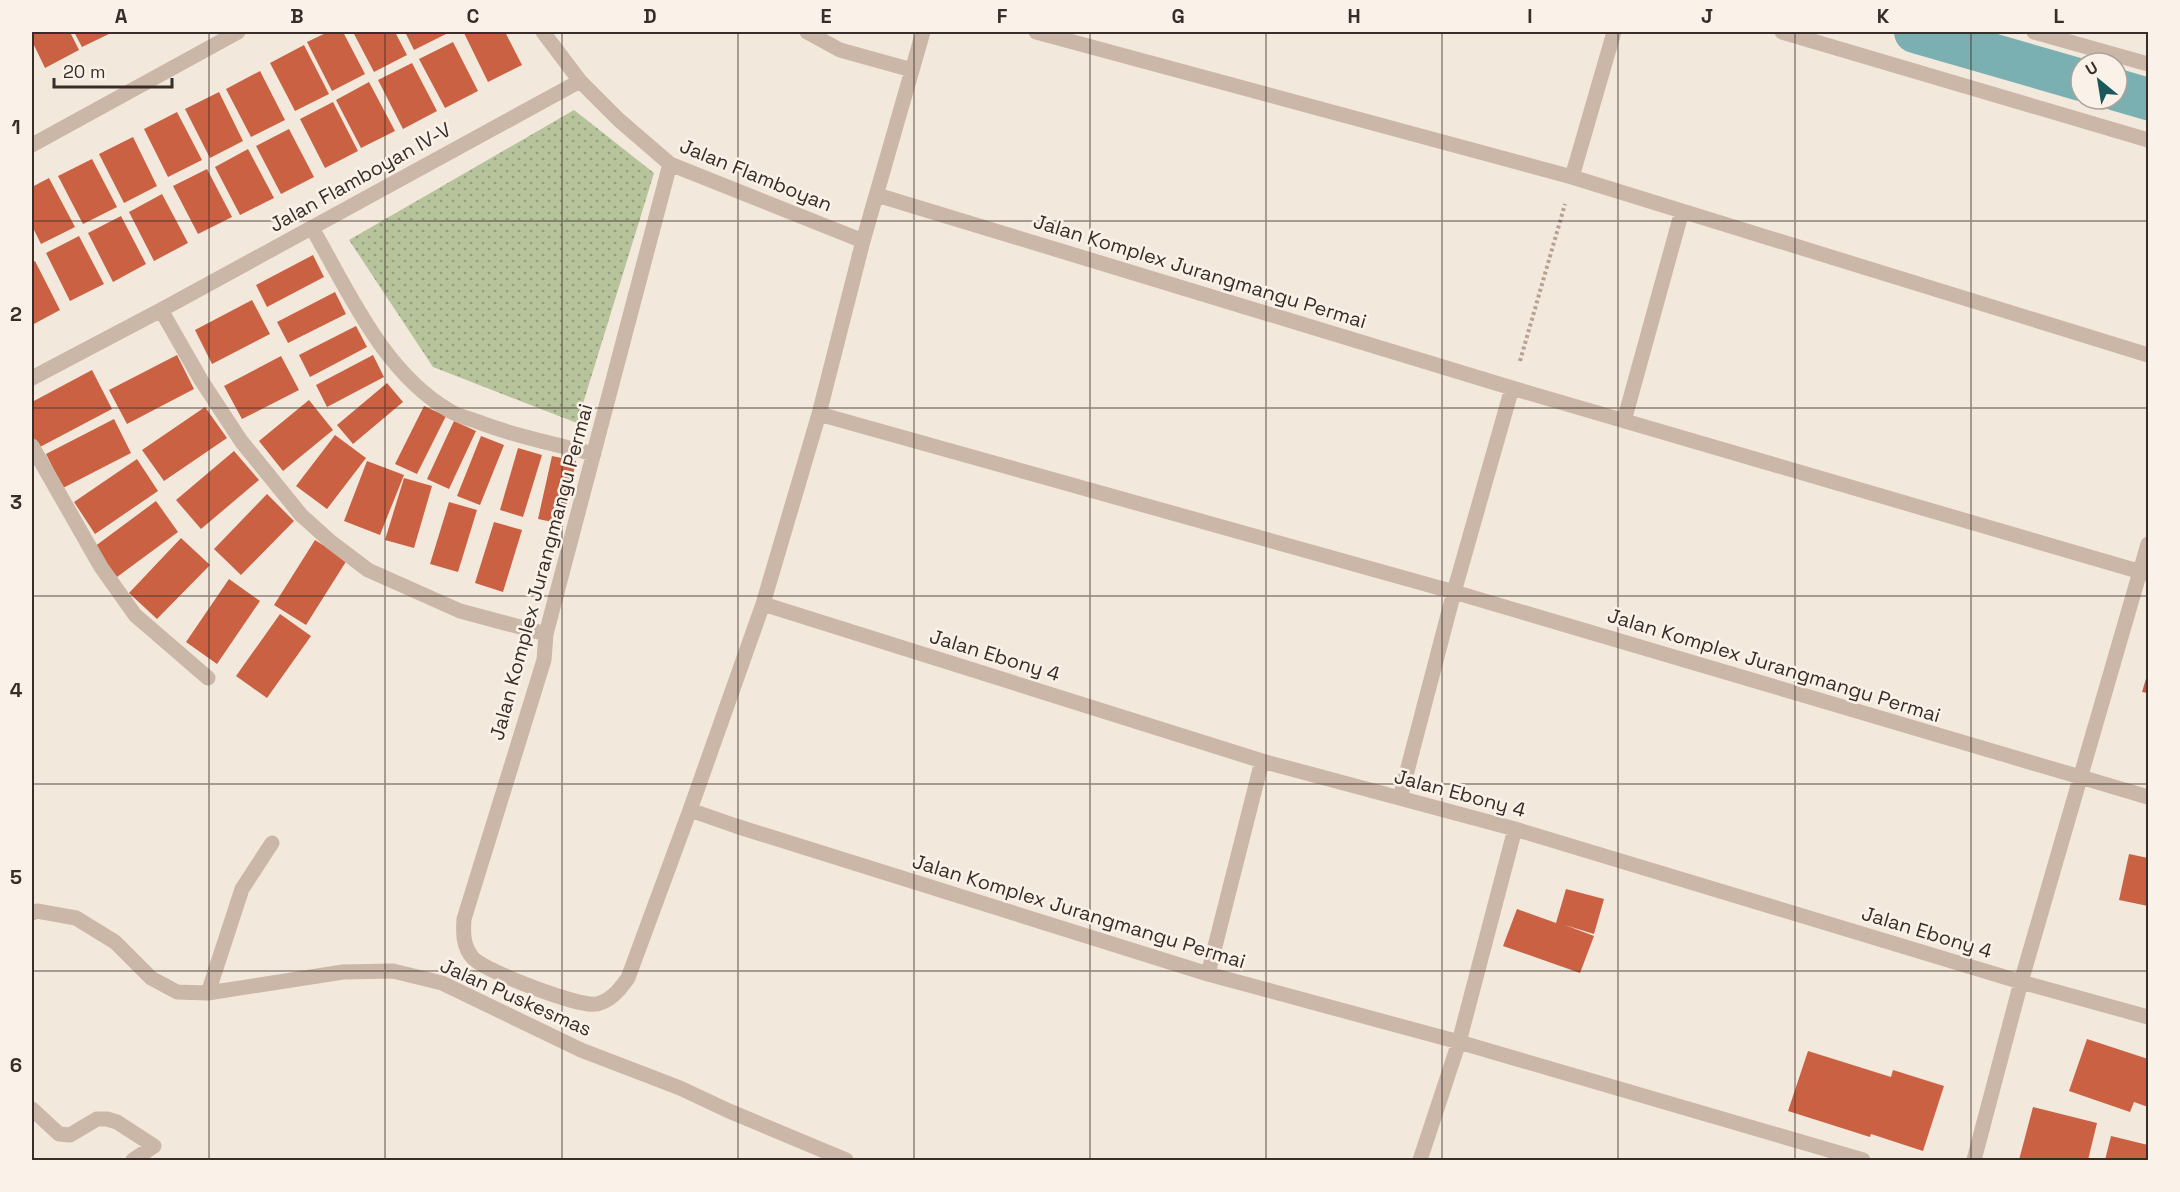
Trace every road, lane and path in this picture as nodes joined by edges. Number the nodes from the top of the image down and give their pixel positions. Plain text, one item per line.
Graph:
1 (238, 32) edge
2 (543, 32) edge
3 (807, 32) edge
4 (924, 32) edge
5 (1036, 32) edge
6 (1614, 32) edge
7 (1782, 32) edge
8 (2034, 32) edge
9 (2148, 63) edge
10 (912, 70) junction
11 (580, 81) junction
12 (2148, 140) edge
13 (32, 145) edge
14 (670, 164) junction
15 (1572, 177) junction
16 (877, 195) junction
17 (1682, 211) junction
18 (312, 228) junction
19 (863, 241) junction
20 (161, 310) junction
21 (2148, 355) edge
22 (32, 378) edge
23 (1512, 388) junction
24 (819, 414) junction
25 (1624, 421) junction
26 (32, 446) edge
27 (594, 454) junction
28 (2148, 544) edge
29 (2144, 573) edge
30 (1454, 592) junction
31 (763, 604) junction
32 (546, 633) junction
33 (208, 678) dead end
34 (1262, 761) junction
35 (2081, 778) junction
36 (2148, 797) edge
37 (1400, 798) junction
38 (690, 810) junction
39 (1515, 829) junction
40 (272, 843) dead end
41 (32, 914) edge
42 (1208, 974) junction
43 (2021, 982) junction
44 (208, 993) junction
45 (2148, 1017) edge
46 (1459, 1042) junction
47 (32, 1109) edge
48 (133, 1161) edge
49 (846, 1161) edge
50 (1420, 1161) edge
51 (1863, 1161) edge
52 (1974, 1161) edge

1 - 13 street
2 - 11 street, Jalan Flamboyan
3 - 10 street
4 - 10 street, Jalan Komplex Jurangmangu Permai
5 - 15 street
6 - 15 street
7 - 12 street
8 - 9 street
10 - 16 street, Jalan Komplex Jurangmangu Permai
11 - 14 street, Jalan Flamboyan
11 - 18 street, Jalan Flamboyan IV-V
14 - 19 street, Jalan Flamboyan
14 - 27 street, Jalan Komplex Jurangmangu Permai
15 - 17 street
15 - 23 path
16 - 19 street, Jalan Komplex Jurangmangu Permai
16 - 23 street, Jalan Komplex Jurangmangu Permai
17 - 21 street
17 - 25 street
18 - 20 street, Jalan Flamboyan IV-V
18 - 27 street
19 - 24 street, Jalan Komplex Jurangmangu Permai
20 - 22 street, Jalan Flamboyan IV-V
20 - 32 street
23 - 25 street, Jalan Komplex Jurangmangu Permai
23 - 30 street
24 - 30 street, Jalan Komplex Jurangmangu Permai
24 - 31 street, Jalan Komplex Jurangmangu Permai
25 - 29 street, Jalan Komplex Jurangmangu Permai
26 - 33 street
27 - 32 street, Jalan Komplex Jurangmangu Permai
28 - 29 street
29 - 35 street
30 - 35 street, Jalan Komplex Jurangmangu Permai
30 - 37 street
31 - 34 street, Jalan Ebony 4
31 - 38 street, Jalan Komplex Jurangmangu Permai
32 - 38 street, Jalan Komplex Jurangmangu Permai
34 - 37 street, Jalan Ebony 4
34 - 42 street
35 - 36 street, Jalan Komplex Jurangmangu Permai
35 - 43 street
37 - 39 street, Jalan Ebony 4
38 - 42 street, Jalan Komplex Jurangmangu Permai
39 - 43 street, Jalan Ebony 4
39 - 46 street
40 - 44 street
41 - 44 street, Jalan Puskesmas
42 - 46 street, Jalan Komplex Jurangmangu Permai
43 - 45 street, Jalan Ebony 4
43 - 52 street
44 - 49 street, Jalan Puskesmas
46 - 50 street
46 - 51 street, Jalan Komplex Jurangmangu Permai
47 - 48 street

